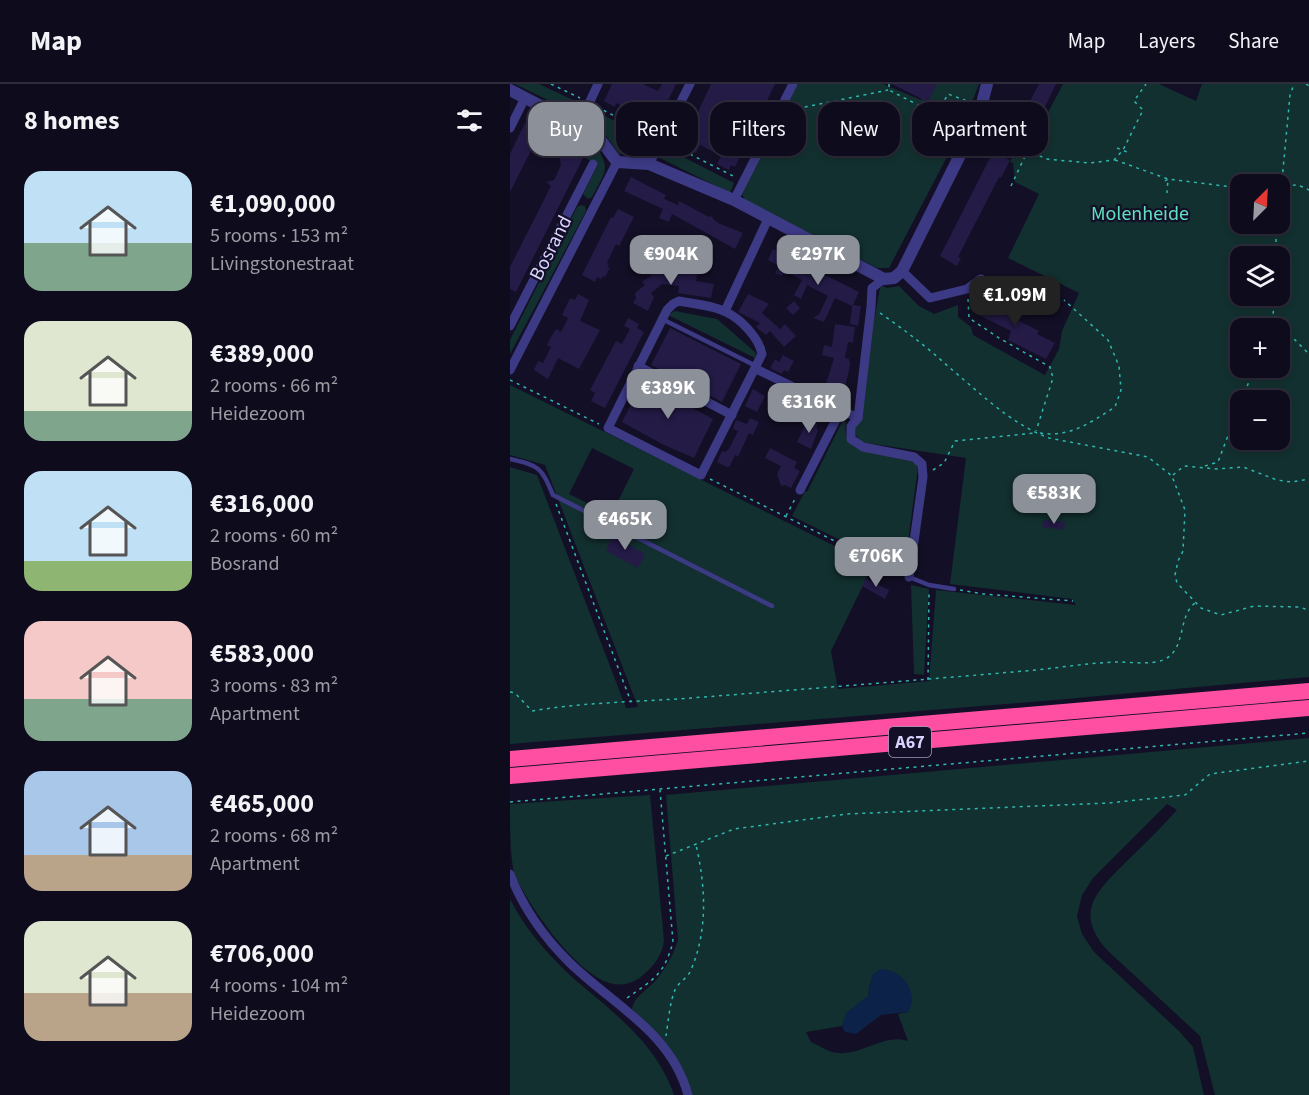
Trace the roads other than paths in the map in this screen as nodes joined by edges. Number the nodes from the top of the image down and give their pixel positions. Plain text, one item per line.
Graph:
1 (598, 84) edge
2 (690, 84) edge
3 (793, 84) edge
4 (987, 84) edge
5 (510, 90) edge
6 (525, 98) junction
7 (533, 102) edge
8 (589, 102) edge
9 (510, 128) edge
10 (604, 144) edge
11 (617, 162) junction
12 (593, 164) road end
13 (649, 164) junction
14 (575, 199) junction
15 (734, 200) junction
16 (593, 208) junction
17 (768, 219) junction
18 (902, 271) junction
19 (884, 279) junction
20 (981, 279) dead end
21 (725, 311) junction
22 (662, 319) junction
23 (510, 326) edge
24 (638, 366) junction
25 (756, 367) junction
26 (510, 370) edge
27 (841, 410) junction
28 (732, 415) junction
29 (858, 418) junction
30 (510, 459) edge
31 (800, 490) road end
32 (909, 577) joint
33 (954, 589) road end
34 (772, 606) dead end
35 (1309, 691) edge
36 (1309, 708) edge
37 (510, 759) edge
38 (510, 776) edge
39 (510, 874) edge
40 (688, 1095) edge

1 - 8 street
2 - 13 street
3 - 15 street
4 - 18 street
5 - 6 street
6 - 7 street
6 - 9 street
10 - 11 street
11 - 13 street
11 - 16 street, Bosrand
12 - 14 street, Bosrand
13 - 15 street
14 - 16 street, Bosrand
14 - 23 street, Bosrand
15 - 17 street
16 - 26 street, Bosrand
17 - 19 street
17 - 21 street
18 - 19 street
18 - 20 street
19 - 29 street
21 - 22 street
21 - 25 street
22 - 24 street
22 - 25 lane
24 - 28 street
24 - 28 street
25 - 27 street
25 - 28 street
27 - 29 street
27 - 31 street
29 - 32 street
30 - 34 lane
32 - 33 lane
35 - 37 highway, A67
36 - 38 highway, A67
39 - 40 street

